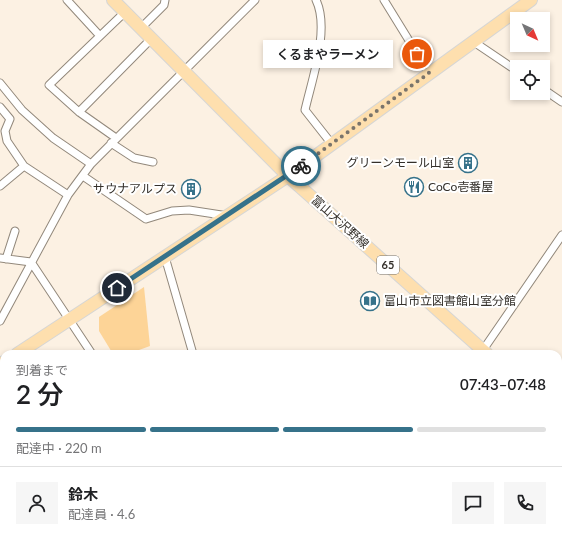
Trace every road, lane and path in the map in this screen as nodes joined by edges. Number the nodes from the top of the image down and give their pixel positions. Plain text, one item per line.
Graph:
1 (67, 0) edge
2 (113, 0) edge
3 (165, 0) edge
4 (255, 0) edge
5 (316, 0) edge
6 (384, 0) edge
7 (531, 0) edge
8 (125, 12) junction
9 (141, 28) junction
10 (100, 36) junction
11 (152, 39) junction
12 (474, 42) junction
13 (510, 66) edge
14 (183, 71) junction
15 (429, 73) junction
16 (0, 83) edge
17 (550, 94) edge
18 (562, 102) edge
19 (0, 107) edge
20 (79, 112) junction
21 (113, 141) junction
22 (332, 143) junction
23 (153, 162) dead end
24 (91, 164) junction
25 (24, 166) junction
26 (83, 176) junction
27 (288, 176) junction
28 (0, 186) edge
29 (68, 195) junction
30 (228, 216) junction
31 (15, 231) dead end
32 (562, 235) edge
33 (165, 256) junction
34 (3, 258) edge
35 (31, 262) junction
36 (3, 310) edge
37 (69, 320) junction
38 (0, 321) edge
39 (23, 350) edge
40 (89, 350) edge
41 (192, 350) edge
42 (482, 350) edge
43 (487, 350) edge

1 - 10 street
2 - 8 main road, 富山大沢野線 / 65
3 - 9 street
4 - 14 street
5 - 22 street
6 - 15 street
7 - 12 main road
8 - 9 main road, 富山大沢野線 / 65
8 - 10 street
9 - 11 main road, 富山大沢野線 / 65
10 - 20 street
11 - 14 main road, 富山大沢野線 / 65
11 - 20 street
12 - 13 street
12 - 15 main road
14 - 21 street
14 - 27 main road, 富山大沢野線 / 65
15 - 22 main road
16 - 24 street
17 - 18 street
19 - 25 street
20 - 21 street
21 - 23 street
21 - 24 street
22 - 27 main road
24 - 26 street
25 - 28 street
25 - 29 street
26 - 29 street
26 - 30 street
27 - 30 main road
27 - 42 main road, 富山大沢野線 / 65
29 - 35 street
30 - 33 main road
31 - 34 street
32 - 43 street
33 - 37 main road
33 - 41 street
34 - 35 street
35 - 36 street
35 - 37 street
36 - 38 street
37 - 39 main road
37 - 40 street

